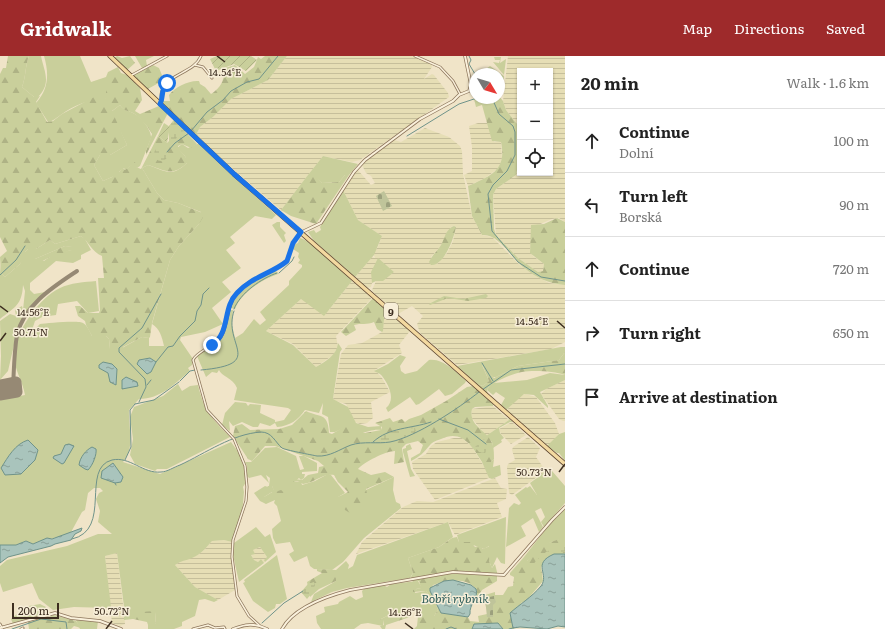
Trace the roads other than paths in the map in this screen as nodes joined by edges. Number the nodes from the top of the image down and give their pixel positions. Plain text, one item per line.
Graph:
1 (110, 56) edge
2 (167, 56) edge
3 (201, 56) edge
4 (415, 56) edge
5 (465, 56) edge
6 (194, 65) junction
7 (130, 76) junction
8 (212, 78) dead end
9 (460, 95) junction
10 (160, 104) junction
11 (301, 232) junction
12 (565, 464) edge
13 (565, 507) edge
14 (0, 624) edge
15 (259, 625) junction
16 (2, 628) edge
17 (121, 629) edge
18 (193, 629) edge
19 (225, 629) edge
20 (233, 629) edge
21 (267, 629) edge
22 (282, 629) edge

1 - 7 main road, 9
2 - 7 street
3 - 6 street
4 - 9 street
5 - 9 street
6 - 8 street
6 - 10 street
7 - 10 main road, 9
9 - 11 street
10 - 11 main road, 9
11 - 12 main road, 9
11 - 15 street
13 - 22 street
14 - 16 street
15 - 20 street
15 - 21 street
16 - 17 street
18 - 19 street

